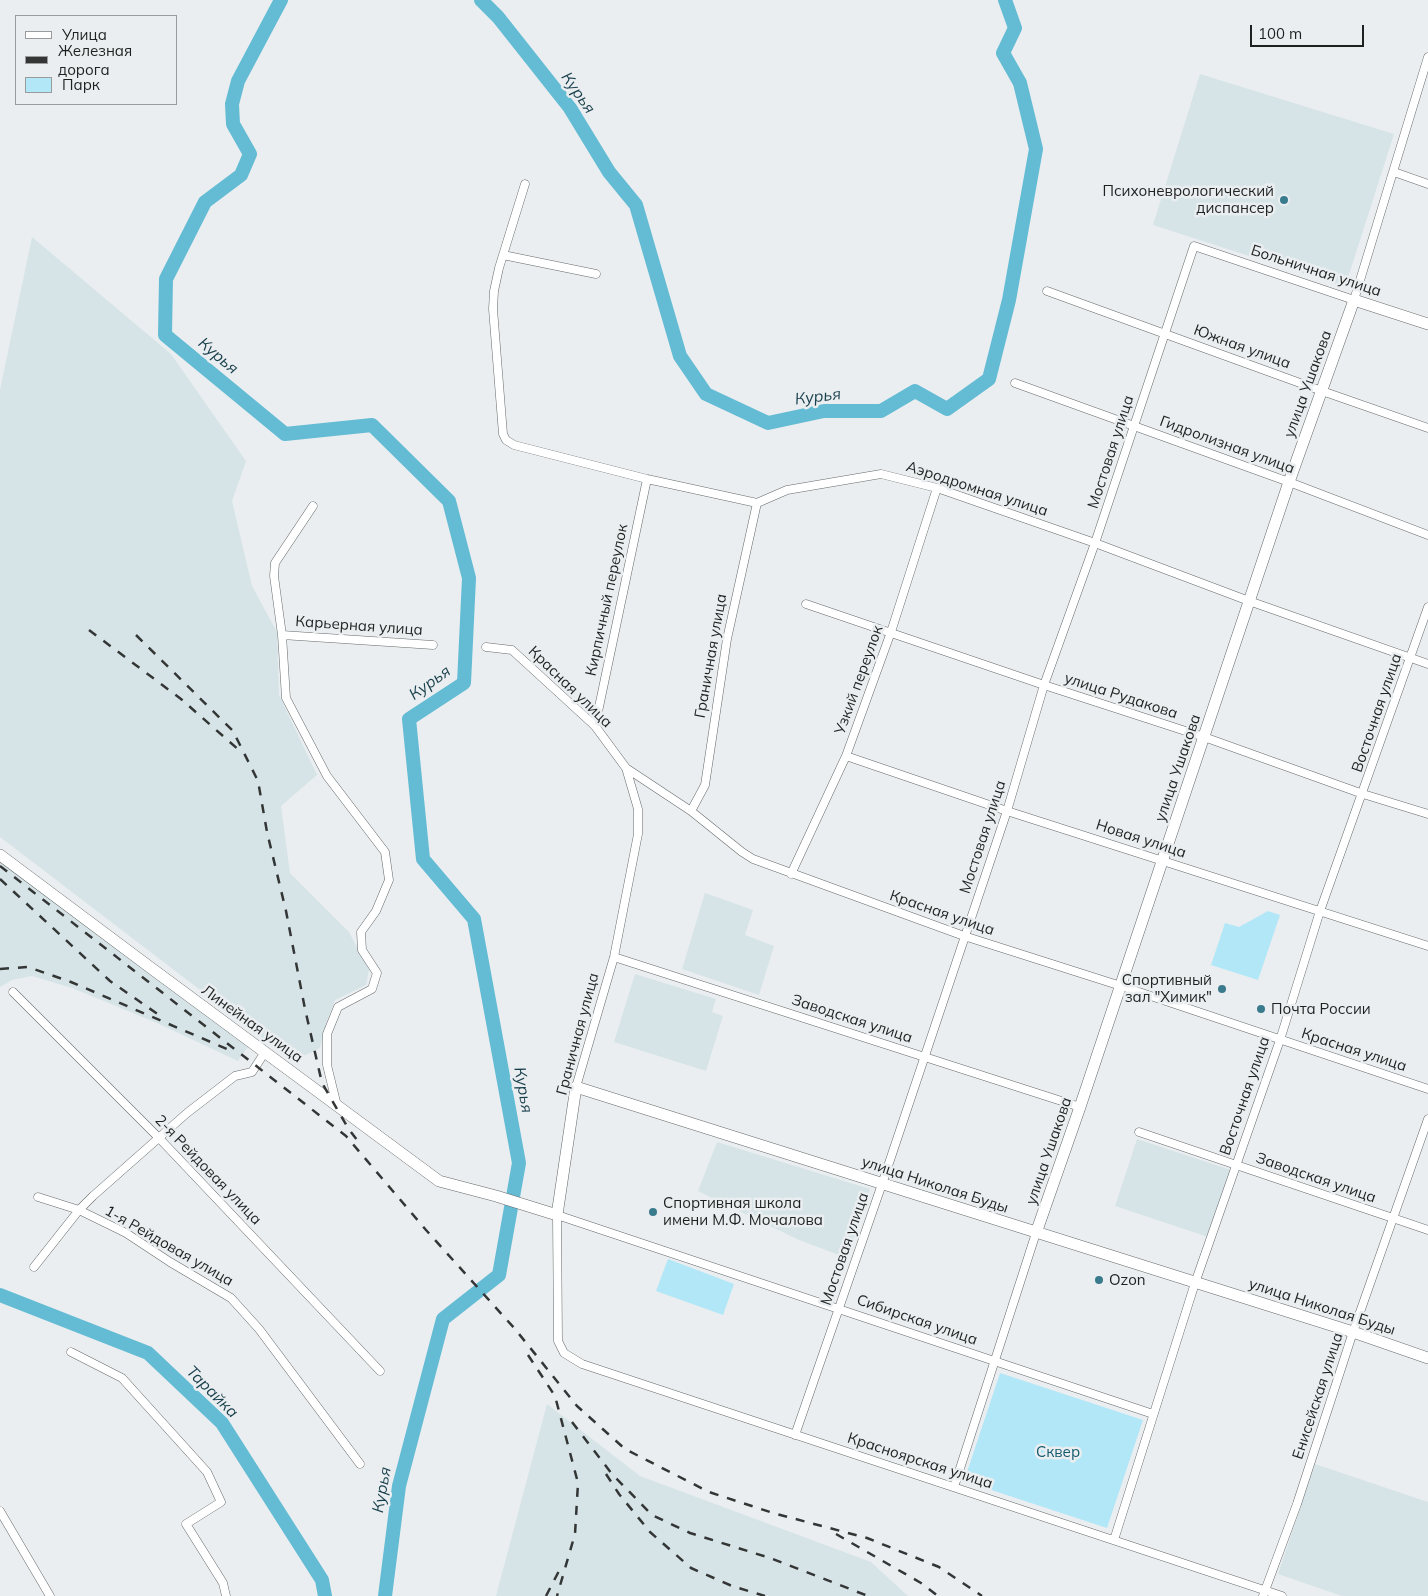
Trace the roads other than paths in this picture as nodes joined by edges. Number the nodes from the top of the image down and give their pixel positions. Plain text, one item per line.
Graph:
1 (1428, 57) edge
2 (1394, 172) junction
3 (525, 184) dead end
4 (1428, 184) edge
5 (1194, 246) joint
6 (503, 255) junction
7 (596, 274) dead end
8 (1047, 291) dead end
9 (1354, 300) junction
10 (1428, 324) edge
11 (1165, 333) junction
12 (1015, 383) dead end
13 (1322, 391) junction
14 (1134, 426) junction
15 (1428, 428) edge
16 (647, 479) junction
17 (1289, 482) junction
18 (937, 488) junction
19 (757, 503) junction
20 (313, 506) dead end
21 (1428, 535) edge
22 (1095, 543) junction
23 (1249, 601) junction
24 (806, 604) dead end
25 (1428, 607) edge
26 (892, 632) junction
27 (282, 635) junction
28 (433, 645) dead end
29 (486, 647) dead end
30 (1410, 659) junction
31 (1428, 664) edge
32 (1044, 685) junction
33 (595, 726) junction
34 (1204, 737) junction
35 (846, 756) junction
36 (626, 768) junction
37 (1363, 794) junction
38 (690, 811) junction
39 (1007, 811) junction
40 (1428, 814) edge
41 (0, 855) edge
42 (1162, 861) junction
43 (791, 874) junction
44 (1320, 911) junction
45 (964, 936) junction
46 (1428, 946) edge
47 (614, 957) junction
48 (1121, 986) junction
49 (13, 992) dead end
50 (1280, 1040) junction
51 (265, 1052) junction
52 (924, 1056) junction
53 (576, 1087) junction
54 (1428, 1089) edge
55 (337, 1106) junction
56 (1080, 1106) junction
57 (1428, 1119) edge
58 (1139, 1132) dead end
59 (159, 1138) junction
60 (1236, 1165) junction
61 (882, 1184) junction
62 (38, 1197) dead end
63 (79, 1210) junction
64 (557, 1215) junction
65 (1393, 1218) junction
66 (1428, 1230) edge
67 (1036, 1233) junction
68 (34, 1267) dead end
69 (1195, 1282) junction
70 (839, 1308) junction
71 (1353, 1332) junction
72 (558, 1341) joint
73 (70, 1352) dead end
74 (1428, 1358) edge
75 (994, 1361) junction
76 (380, 1371) dead end
77 (1153, 1414) junction
78 (795, 1435) junction
79 (360, 1464) dead end
80 (954, 1487) junction
81 (0, 1510) edge
82 (1114, 1540) junction
83 (1264, 1594) edge
84 (50, 1596) edge
85 (226, 1596) edge
86 (1282, 1596) edge

1 - 2 street, улица Ушакова
2 - 4 street
2 - 9 street, улица Ушакова
3 - 6 street
5 - 9 street, Больничная улица
5 - 11 street, Мостовая улица
6 - 7 street
6 - 16 street
8 - 11 street, Южная улица
9 - 10 street, Больничная улица
9 - 13 street, улица Ушакова
11 - 13 street, Южная улица
11 - 14 street, Мостовая улица
12 - 14 street, Гидролизная улица
13 - 15 street, Южная улица
13 - 17 street, улица Ушакова
14 - 17 street, Гидролизная улица
14 - 22 street, Мостовая улица
16 - 19 street
16 - 33 street, Кирпичный переулок
17 - 21 street, Гидролизная улица
17 - 23 street, улица Ушакова
18 - 19 street, Аэродромная улица
18 - 22 street, Аэродромная улица
18 - 26 street, Узкий переулок
19 - 38 street, Граничная улица
20 - 27 street
22 - 23 street, Аэродромная улица
22 - 32 street, Мостовая улица
23 - 30 street, Аэродромная улица
23 - 34 street, улица Ушакова
24 - 26 street, улица Рудакова
25 - 30 street, Восточная улица
26 - 32 street, улица Рудакова
26 - 35 street, Узкий переулок
27 - 28 street, Карьерная улица
27 - 55 street
29 - 33 street, Красная улица
30 - 31 street, Аэродромная улица
30 - 37 street, Восточная улица
32 - 34 street, улица Рудакова
32 - 39 street, Мостовая улица
33 - 36 street, Красная улица
34 - 37 street, улица Рудакова
34 - 42 street, улица Ушакова
35 - 39 street, Новая улица
35 - 43 street, Узкий переулок
36 - 38 street, Красная улица
36 - 47 street, Граничная улица
37 - 40 street, улица Рудакова
37 - 44 street, Восточная улица
38 - 43 street, Красная улица
39 - 42 street, Новая улица
39 - 45 street, Мостовая улица
41 - 51 street, Линейная улица
42 - 44 street, Новая улица
42 - 48 street, улица Ушакова
43 - 45 street, Красная улица
44 - 46 street, Новая улица
44 - 50 street, Восточная улица
45 - 48 street, Красная улица
45 - 52 street, Мостовая улица
47 - 52 street, Заводская улица
47 - 53 street, Граничная улица
48 - 50 street, Красная улица
48 - 56 street, улица Ушакова
49 - 59 street, 2-я Рейдовая улица
50 - 54 street, Красная улица
50 - 60 street, Восточная улица
51 - 55 street, Линейная улица
51 - 59 street
52 - 56 street, Заводская улица
52 - 61 street, Мостовая улица
53 - 61 street, улица Николая Буды
53 - 64 street, Граничная улица
55 - 64 street, Линейная улица
56 - 67 street, улица Ушакова
57 - 65 street, Енисейская улица
58 - 60 street, Заводская улица
59 - 63 street
59 - 76 street, 2-я Рейдовая улица
60 - 65 street, Заводская улица
60 - 69 street, Восточная улица
61 - 67 street, улица Николая Буды
61 - 70 street, Мостовая улица
62 - 63 street, 1-я Рейдовая улица
63 - 68 street
63 - 79 street, 1-я Рейдовая улица
64 - 70 street, Сибирская улица
64 - 72 street, Граничная улица
65 - 66 street, Заводская улица
65 - 71 street, Енисейская улица
67 - 69 street, улица Николая Буды
67 - 75 street, улица Ушакова
69 - 71 street, улица Николая Буды
69 - 77 street, Восточная улица
70 - 75 street, Сибирская улица
70 - 78 street, Мостовая улица
71 - 74 street, улица Николая Буды
71 - 83 street, Енисейская улица
72 - 78 street, Красноярская улица
73 - 85 street
75 - 77 street, Сибирская улица
75 - 80 street, улица Ушакова
77 - 82 street, Восточная улица
78 - 80 street, Красноярская улица
80 - 82 street, Красноярская улица
81 - 84 street
82 - 83 street, Красноярская улица
83 - 86 street, Красноярская улица

